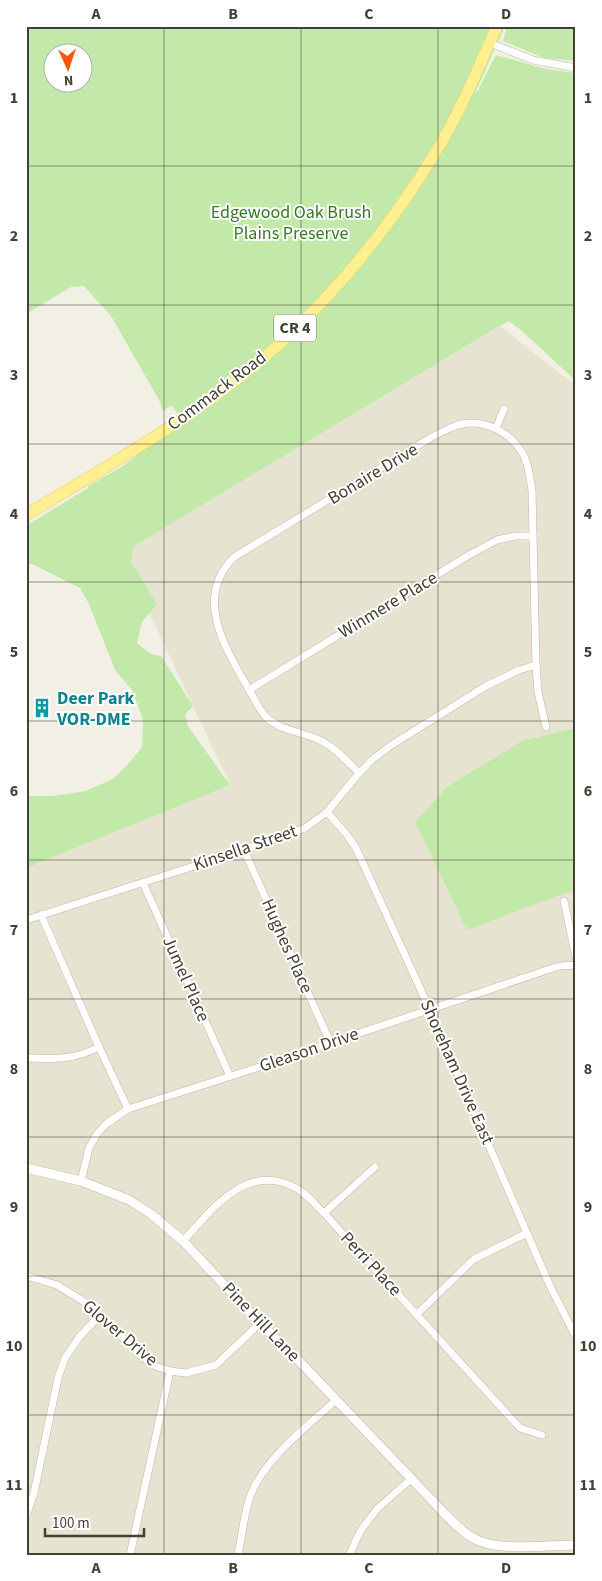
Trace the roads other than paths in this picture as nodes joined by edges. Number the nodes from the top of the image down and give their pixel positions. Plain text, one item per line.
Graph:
1 (497, 26) edge
2 (490, 43) junction
3 (576, 68) edge
4 (504, 409) dead end
5 (496, 428) junction
6 (26, 515) edge
7 (533, 536) junction
8 (536, 665) junction
9 (249, 690) junction
10 (546, 727) dead end
11 (359, 773) junction
12 (327, 812) junction
13 (244, 850) junction
14 (143, 883) junction
15 (564, 901) dead end
16 (41, 915) junction
17 (26, 920) edge
18 (576, 957) edge
19 (576, 965) edge
20 (430, 1010) junction
21 (330, 1042) junction
22 (99, 1046) junction
23 (26, 1058) edge
24 (230, 1076) junction
25 (128, 1109) junction
26 (375, 1167) dead end
27 (26, 1168) edge
28 (82, 1180) junction
29 (324, 1213) junction
30 (527, 1233) junction
31 (183, 1241) junction
32 (26, 1276) edge
33 (417, 1314) junction
34 (100, 1315) junction
35 (260, 1323) junction
36 (576, 1337) edge
37 (170, 1371) junction
38 (336, 1400) junction
39 (542, 1435) dead end
40 (412, 1478) junction
41 (26, 1516) edge
42 (576, 1545) edge
43 (130, 1555) edge
44 (238, 1555) edge
45 (349, 1555) edge

1 - 2 main road, Commack Road / CR 4
2 - 3 street
2 - 6 main road, Commack Road / CR 4
4 - 5 street
5 - 7 street
5 - 9 street, Bonaire Drive
7 - 8 street
7 - 9 street, Winmere Place
8 - 10 street
8 - 11 street, Kinsella Street
9 - 11 street, Bonaire Drive
11 - 12 street, Kinsella Street
12 - 13 street, Kinsella Street
12 - 20 street, Shoreham Drive East
13 - 14 street, Kinsella Street
13 - 21 street, Hughes Place
14 - 16 street, Kinsella Street
14 - 24 street, Jumel Place
15 - 18 street
16 - 17 street, Kinsella Street
16 - 22 street
19 - 20 street, Gleason Drive
20 - 21 street, Gleason Drive
20 - 30 street, Shoreham Drive East
21 - 24 street, Gleason Drive
22 - 23 street
22 - 25 street
24 - 25 street, Gleason Drive
25 - 28 street, Gleason Drive
26 - 29 street
27 - 28 street, Pine Hill Lane
28 - 31 street, Pine Hill Lane
29 - 31 street, Perri Place
29 - 33 street, Perri Place
30 - 33 street
30 - 36 street, Shoreham Drive East
31 - 35 street, Pine Hill Lane
32 - 34 street, Glover Drive
33 - 39 street, Perri Place
34 - 37 street, Glover Drive
34 - 41 street
35 - 37 street, Glover Drive
35 - 38 street, Pine Hill Lane
37 - 43 street
38 - 40 street, Pine Hill Lane
38 - 44 street
40 - 42 street, Pine Hill Lane
40 - 45 street

